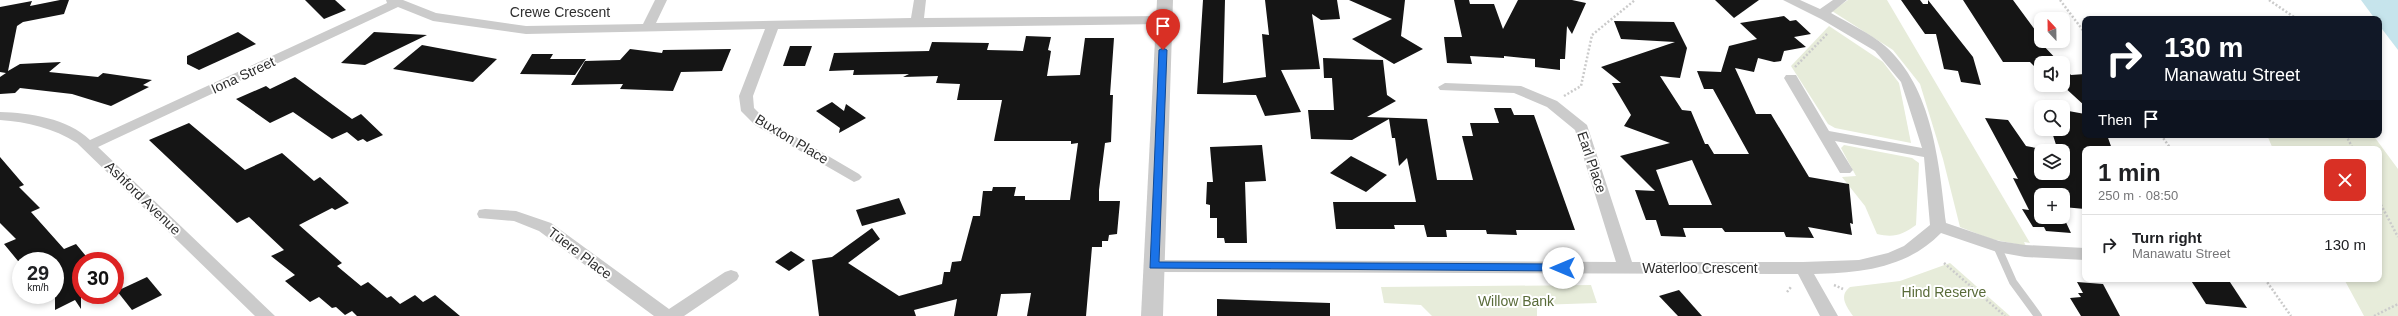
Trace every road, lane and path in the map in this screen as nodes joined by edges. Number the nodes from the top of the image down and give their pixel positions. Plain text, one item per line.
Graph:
1 (661, 0) edge
2 (920, 0) edge
3 (1165, 0) edge
4 (1635, 0) edge
5 (1789, 0) edge
6 (1841, 0) edge
7 (2060, 0) edge
8 (2269, 0) edge
9 (395, 2) edge
10 (1821, 14) junction
11 (2292, 16) edge
12 (1164, 20) junction
13 (917, 22) junction
14 (773, 25) junction
15 (648, 27) junction
16 (2082, 29) edge
17 (1791, 78) dead end
18 (1445, 87) dead end
19 (1552, 104) junction
20 (0, 116) edge
21 (1823, 134) junction
22 (89, 146) junction
23 (1931, 154) junction
24 (1845, 170) dead end
25 (854, 177) dead end
26 (2382, 207) edge
27 (485, 214) dead end
28 (1938, 226) junction
29 (2398, 237) edge
30 (1997, 246) junction
31 (2082, 254) edge
32 (1944, 263) dead end
33 (1154, 266) junction
34 (1626, 268) junction
35 (1803, 268) junction
36 (731, 276) dead end
37 (2267, 282) edge
38 (1834, 285) dead end
39 (1791, 287) dead end
40 (1843, 289) dead end
41 (1786, 292) dead end
42 (2398, 304) edge
43 (266, 316) edge
44 (666, 316) edge
45 (672, 316) edge
46 (1152, 316) edge
47 (1829, 316) edge
48 (2005, 316) edge
49 (2038, 316) edge
50 (2291, 316) edge
51 (2374, 316) edge

1 - 15 street
2 - 13 street
3 - 12 street
4 - 19 path
5 - 10 street
6 - 10 street
7 - 16 path
8 - 11 path
9 - 15 street, Crewe Crescent
9 - 22 street, Iona Street
10 - 23 street
12 - 13 street, Crewe Crescent
12 - 33 street
13 - 14 street, Crewe Crescent
14 - 15 street, Crewe Crescent
14 - 25 street, Buxton Place
17 - 21 street
18 - 19 street, Earl Place
19 - 34 street, Earl Place
20 - 22 street, Ashford Avenue
21 - 23 street
21 - 24 street
22 - 43 street, Ashford Avenue
23 - 28 street
26 - 29 path
27 - 44 street, Tūere Place
28 - 30 street
28 - 35 street, Waterloo Crescent
30 - 31 street
30 - 49 lane
32 - 48 path
33 - 34 street, Waterloo Crescent
33 - 46 street
34 - 35 street, Waterloo Crescent
35 - 47 street
36 - 45 street
37 - 50 path
38 - 40 path
39 - 41 path
42 - 51 path

